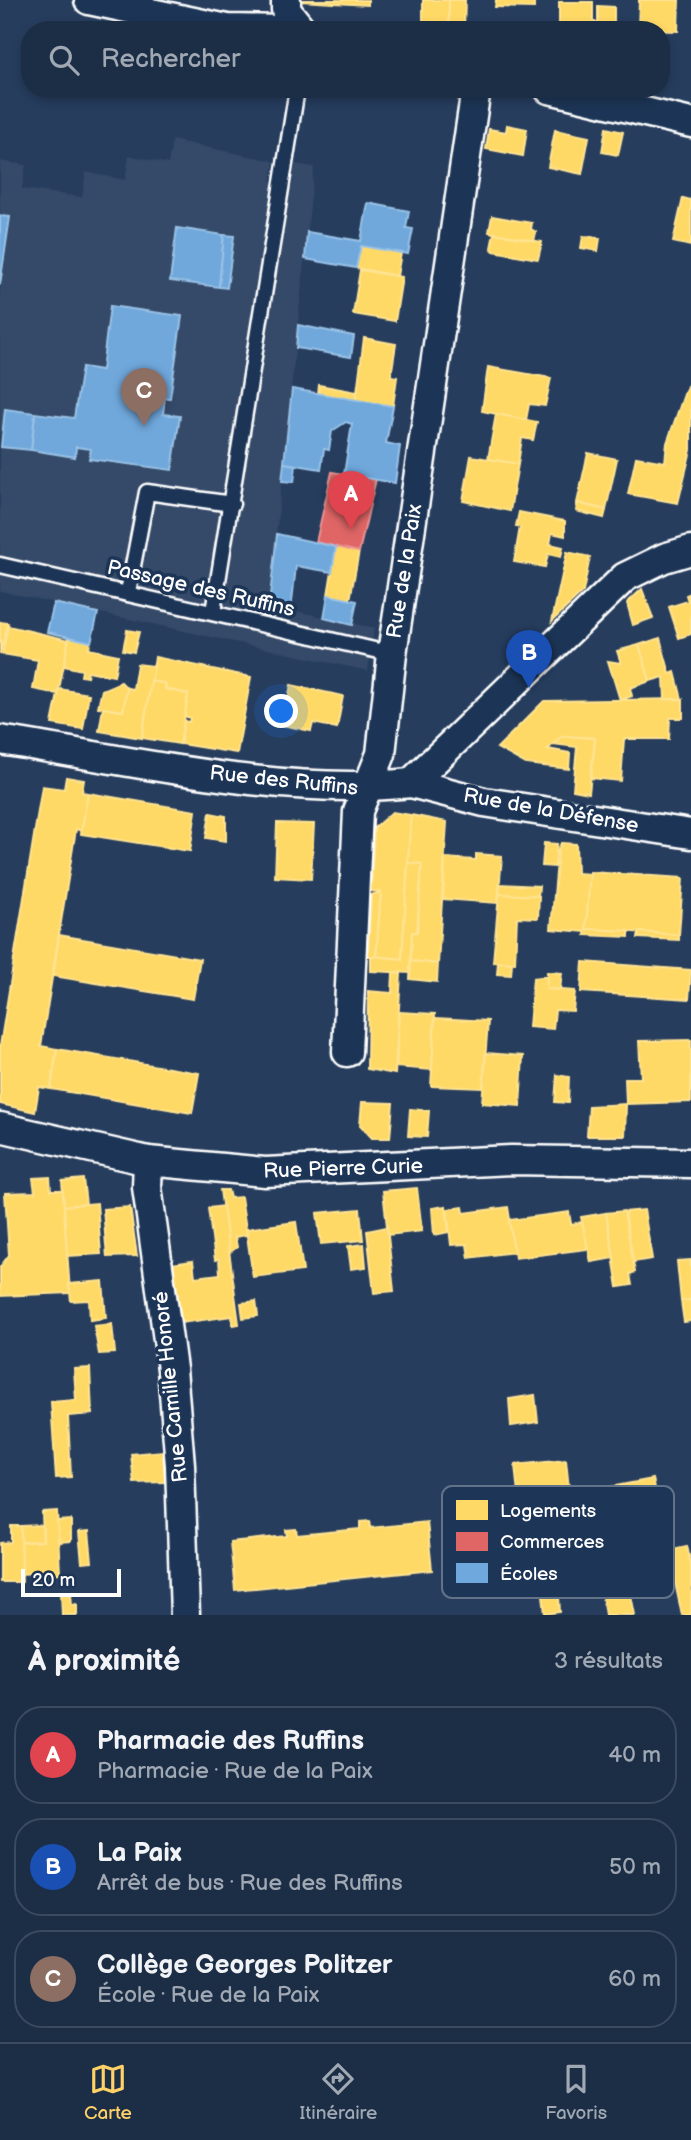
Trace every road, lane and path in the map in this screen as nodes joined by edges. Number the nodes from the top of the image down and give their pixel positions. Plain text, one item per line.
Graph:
1 (89, 0) edge
2 (286, 0) edge
3 (189, 21) edge
4 (295, 21) edge
5 (295, 98) edge
6 (475, 98) edge
7 (587, 98) edge
8 (691, 123) edge
9 (232, 504) junction
10 (691, 550) edge
11 (0, 565) edge
12 (128, 592) junction
13 (213, 612) junction
14 (392, 654) junction
15 (0, 740) edge
16 (411, 783) junction
17 (365, 788) junction
18 (691, 834) edge
19 (348, 1052) dead end
20 (0, 1127) edge
21 (148, 1161) junction
22 (691, 1163) edge
23 (185, 1615) edge

1 - 3 street
2 - 4 street
5 - 9 lane
6 - 14 street, Rue de la Paix
7 - 8 street
9 - 12 lane
9 - 13 lane
10 - 16 street
11 - 12 lane, Passage des Ruffins
12 - 13 lane, Passage des Ruffins
13 - 14 lane, Passage des Ruffins
14 - 17 street, Rue de la Paix
15 - 17 street, Rue des Ruffins
16 - 17 street, Rue des Ruffins
16 - 18 street, Rue de la Défense
17 - 19 street, Rue de la Paix
20 - 21 street, Rue Pierre Curie
21 - 22 street, Rue Pierre Curie
21 - 23 street, Rue Camille Honoré

